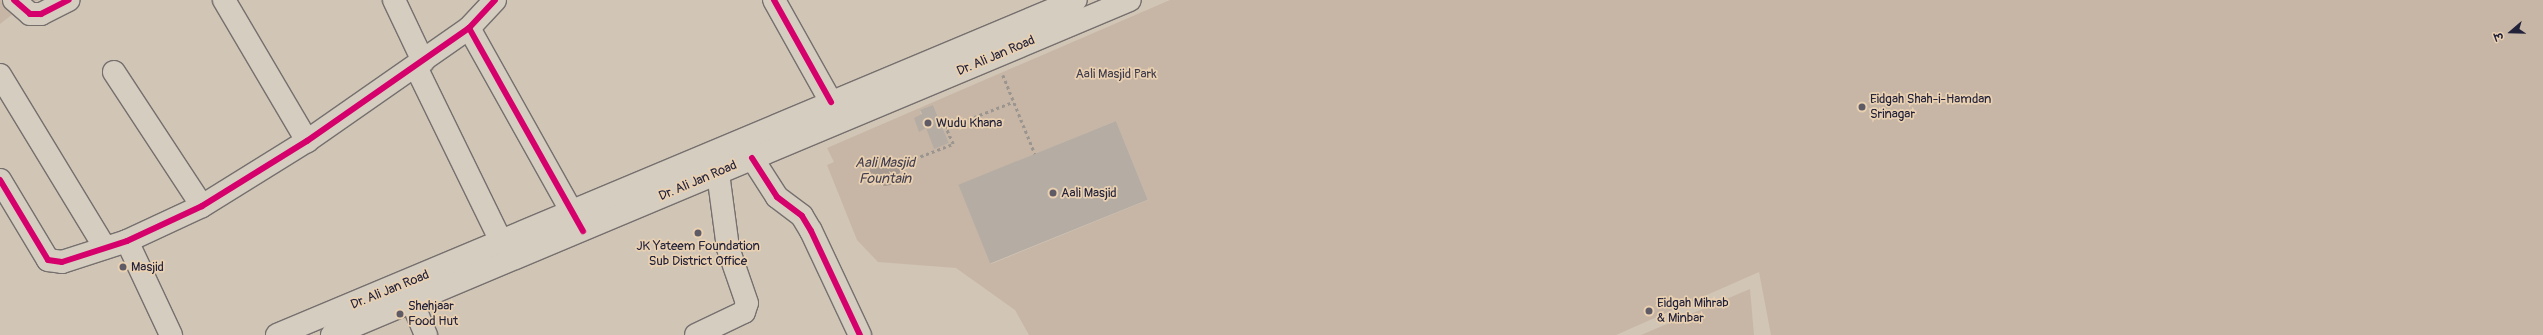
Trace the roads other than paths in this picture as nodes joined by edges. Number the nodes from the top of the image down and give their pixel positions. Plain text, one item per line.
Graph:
1 (14, 0) edge
2 (69, 0) edge
3 (224, 0) edge
4 (394, 0) edge
5 (495, 0) edge
6 (774, 0) edge
7 (1130, 0) edge
8 (1072, 1) edge
9 (1096, 14) junction
10 (469, 28) junction
11 (420, 64) junction
12 (941, 68) junction
13 (114, 72) dead end
14 (0, 75) edge
15 (831, 102) junction
16 (307, 141) junction
17 (752, 158) junction
18 (718, 173) junction
19 (0, 180) edge
20 (202, 206) junction
21 (579, 222) junction
22 (127, 240) junction
23 (502, 243) junction
24 (105, 248) junction
25 (412, 302) junction
26 (362, 329) edge
27 (171, 335) edge
28 (277, 335) edge
29 (332, 335) edge
30 (426, 335) edge
31 (696, 335) edge
32 (860, 335) edge

1 - 2 street
3 - 16 street
4 - 11 street
5 - 10 street
6 - 15 street
7 - 9 street, Dr. Ali Jan Road
8 - 9 street
8 - 12 street, Dr. Ali Jan Road
9 - 12 street, Dr. Ali Jan Road
10 - 11 street
10 - 21 street
11 - 16 street
11 - 23 street
12 - 15 street, Dr. Ali Jan Road
12 - 17 street, Dr. Ali Jan Road
13 - 20 street
14 - 24 street
15 - 21 street, Dr. Ali Jan Road
16 - 20 street
17 - 18 street, Dr. Ali Jan Road
17 - 32 street
18 - 21 street, Dr. Ali Jan Road
18 - 31 street
19 - 24 street
20 - 22 street
21 - 23 street, Dr. Ali Jan Road
21 - 25 street, Dr. Ali Jan Road
22 - 24 street
22 - 27 street
23 - 28 street, Dr. Ali Jan Road
25 - 26 street, Dr. Ali Jan Road
25 - 30 street
26 - 29 street, Dr. Ali Jan Road

